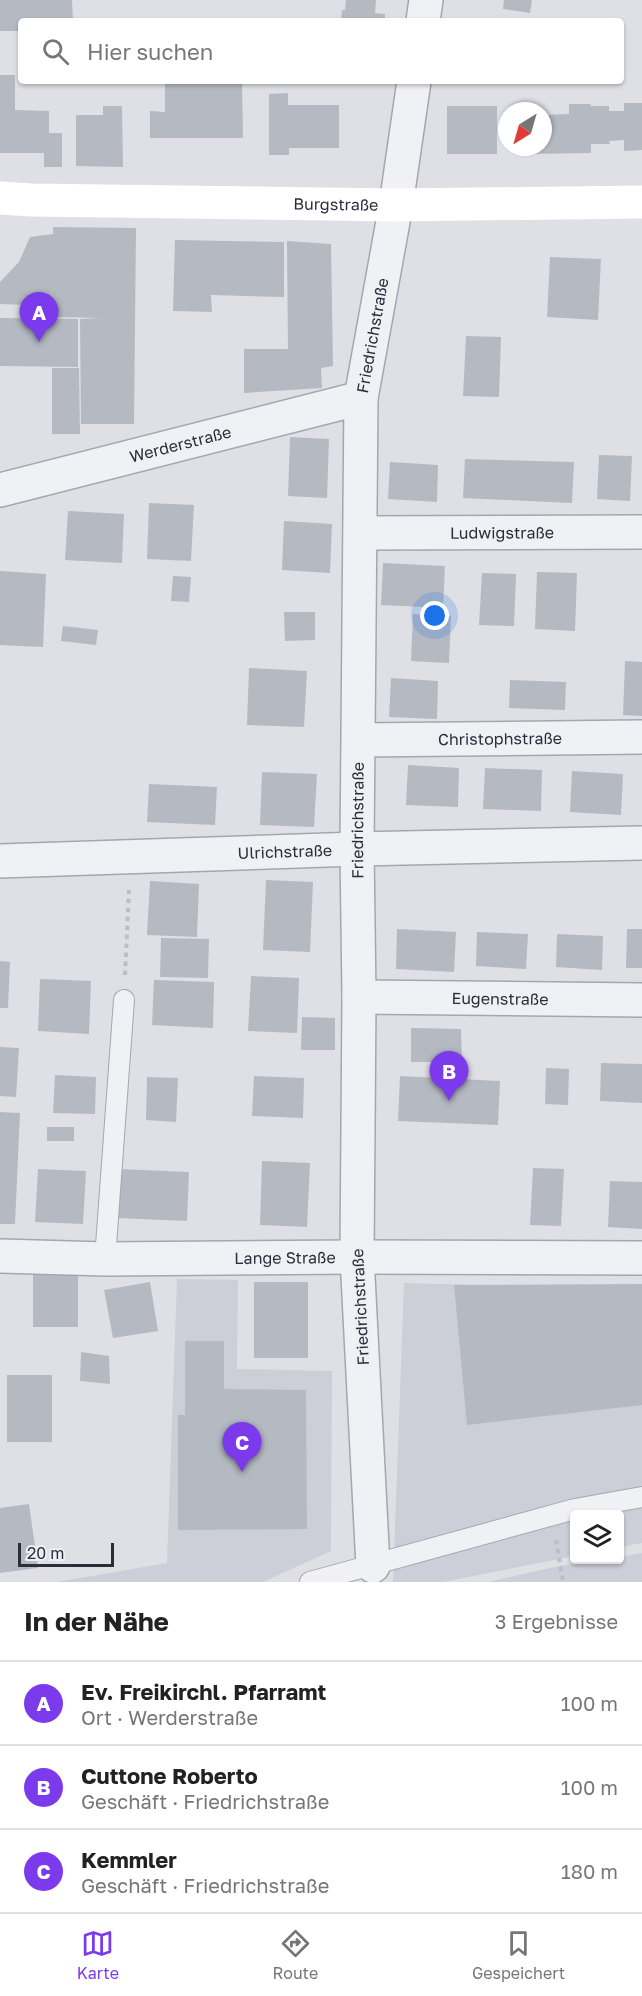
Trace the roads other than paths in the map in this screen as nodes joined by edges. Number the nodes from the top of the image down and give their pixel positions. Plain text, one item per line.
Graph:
1 (426, 0) edge
2 (423, 18) edge
3 (414, 84) edge
4 (16, 199) edge
5 (642, 202) edge
6 (396, 205) junction
7 (0, 212) edge
8 (361, 398) junction
9 (0, 490) edge
10 (642, 532) edge
11 (361, 533) junction
12 (642, 737) edge
13 (358, 740) junction
14 (642, 843) edge
15 (357, 849) junction
16 (0, 861) edge
17 (359, 996) junction
18 (124, 1000) road end
19 (642, 1000) edge
20 (0, 1256) edge
21 (357, 1257) junction
22 (105, 1258) junction
23 (642, 1258) edge
24 (642, 1497) edge
25 (373, 1566) junction
26 (310, 1582) edge

1 - 2 street
3 - 6 street, Friedrichstraße
4 - 6 street, Burgstraße
4 - 7 street, Burgstraße
5 - 6 street, Burgstraße
6 - 8 street, Friedrichstraße
8 - 9 street, Werderstraße
8 - 11 street, Friedrichstraße
10 - 11 street, Ludwigstraße
11 - 13 street, Friedrichstraße
12 - 13 street, Christophstraße
13 - 15 street, Friedrichstraße
14 - 15 street, Ulrichstraße
15 - 16 street, Ulrichstraße
15 - 17 street, Friedrichstraße
17 - 19 street, Eugenstraße
17 - 21 street, Friedrichstraße
18 - 22 lane
20 - 22 street, Lange Straße
21 - 22 street, Lange Straße
21 - 23 street, Lange Straße
21 - 25 street, Friedrichstraße
24 - 25 lane
25 - 26 lane

